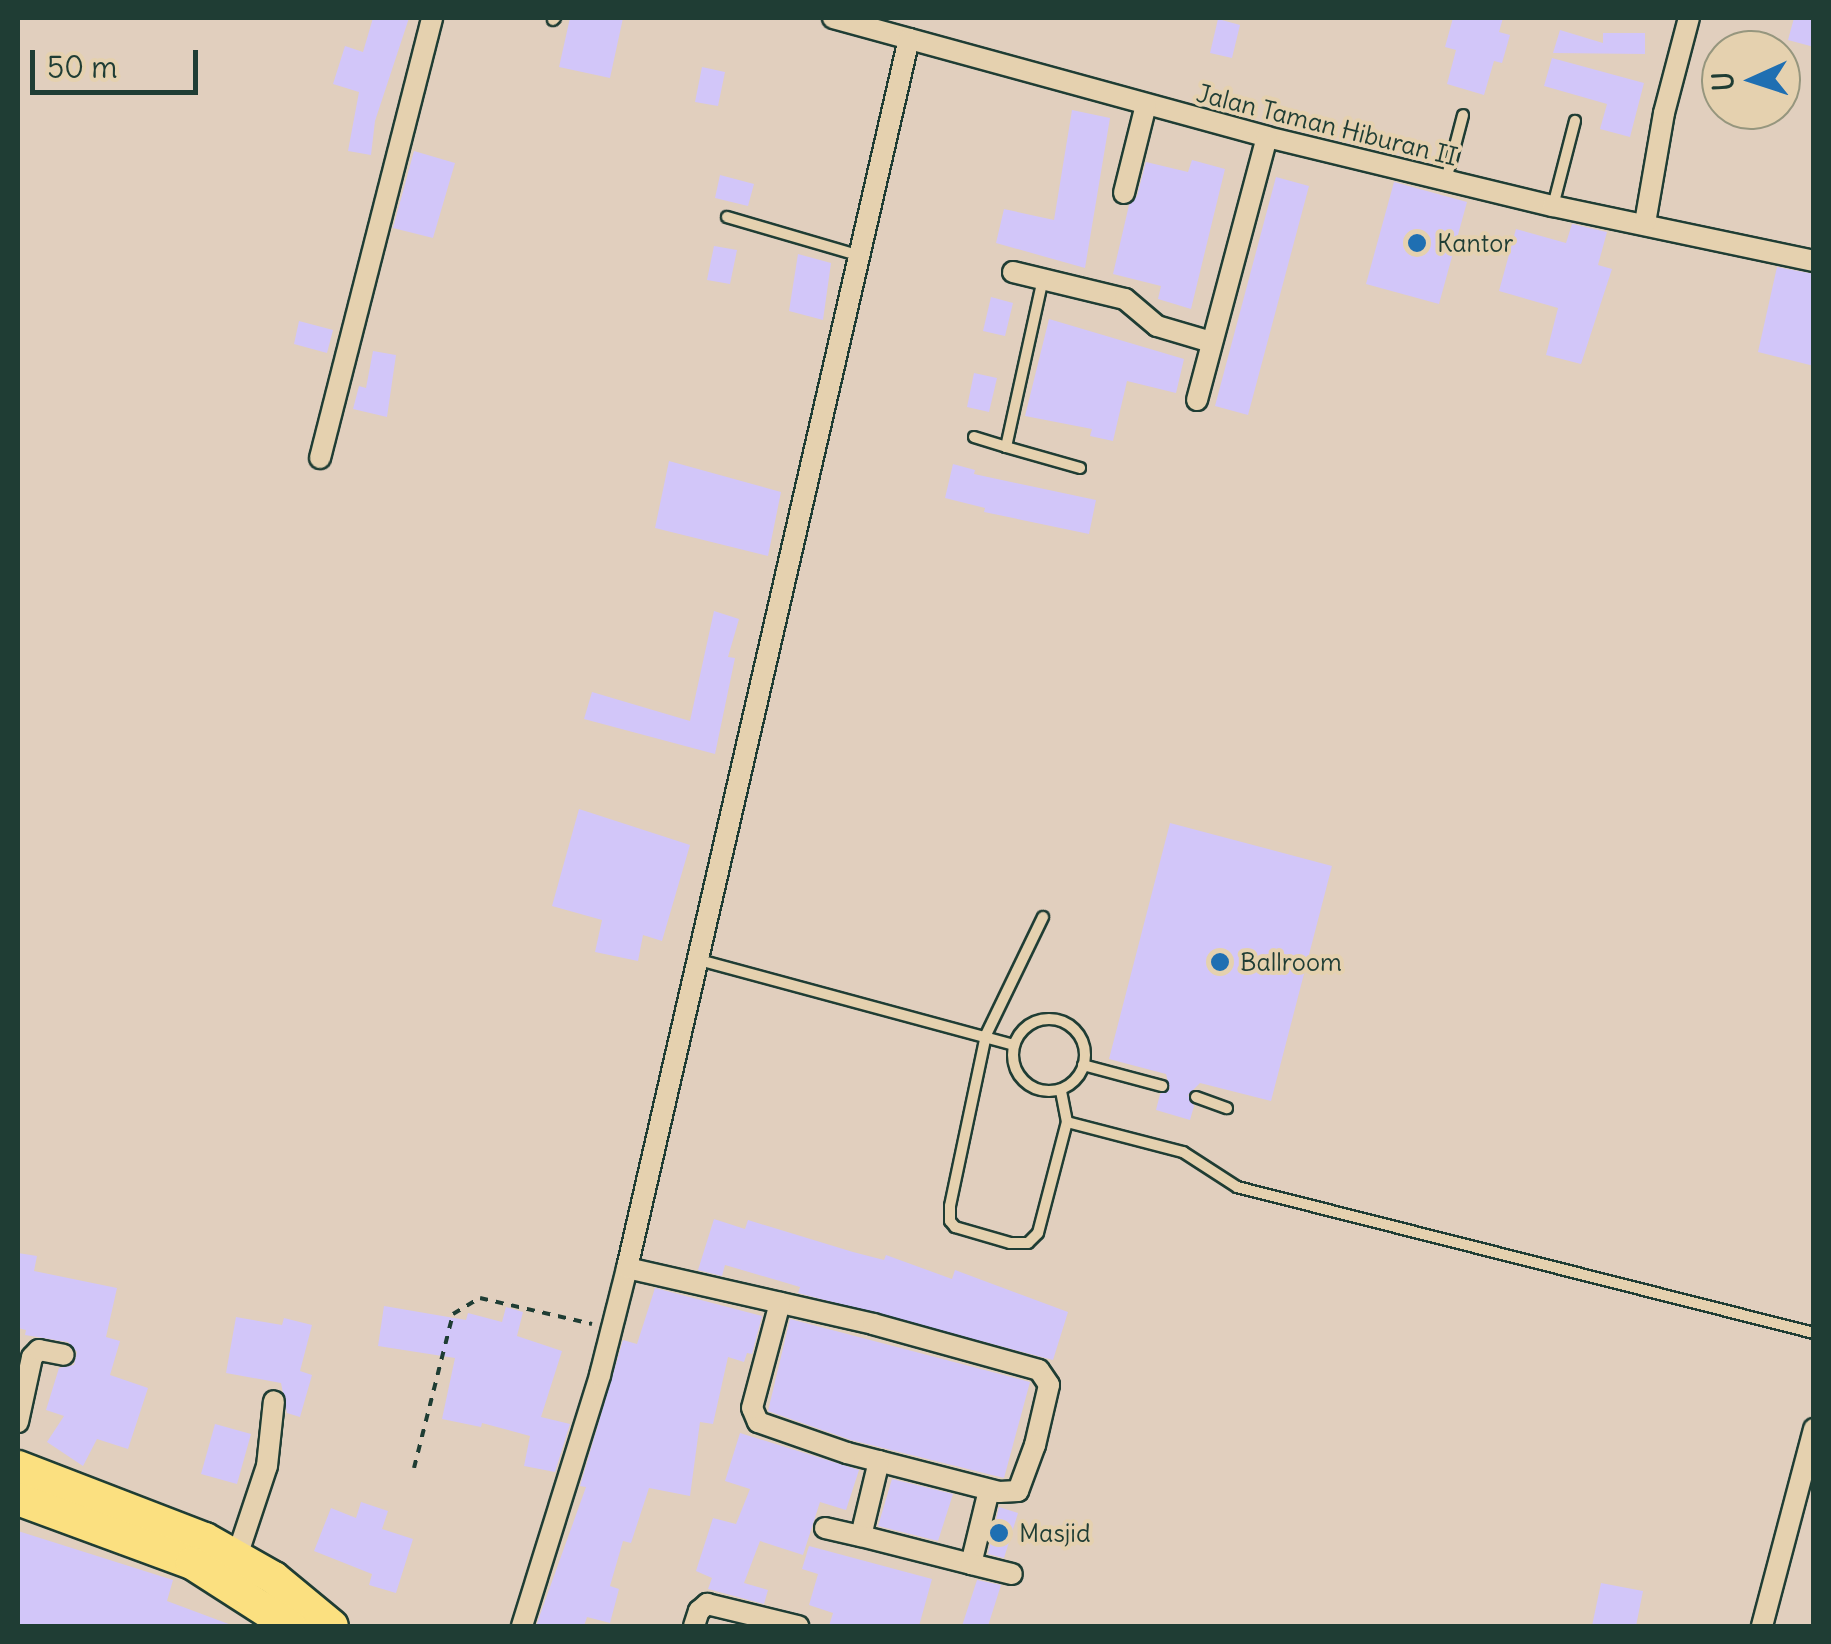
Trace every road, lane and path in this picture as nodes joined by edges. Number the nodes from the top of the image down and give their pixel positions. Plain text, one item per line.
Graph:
1 (432, 18) edge
2 (833, 18) edge
3 (1689, 18) edge
4 (863, 21) edge
5 (909, 39) junction
6 (1146, 105) junction
7 (1463, 115) dead end
8 (1575, 121) dead end
9 (1267, 137) junction
10 (1446, 180) junction
11 (1124, 193) dead end
12 (1553, 206) junction
13 (727, 217) dead end
14 (1645, 223) junction
15 (857, 255) junction
16 (1814, 261) edge
17 (1013, 272) dead end
18 (1043, 278) junction
19 (1211, 342) junction
20 (1197, 400) dead end
21 (974, 437) dead end
22 (1006, 447) junction
23 (320, 458) dead end
24 (1080, 468) dead end
25 (1043, 917) dead end
26 (699, 960) junction
27 (986, 1035) junction
28 (1014, 1045) junction
29 (1083, 1066) junction
30 (1162, 1086) dead end
31 (1061, 1090) junction
32 (1196, 1097) dead end
33 (1228, 1108) dead end
34 (1066, 1122) junction
35 (627, 1268) junction
36 (780, 1303) junction
37 (611, 1329) junction
38 (1814, 1333) edge
39 (64, 1355) dead end
40 (274, 1401) dead end
41 (18, 1422) edge
42 (1814, 1430) edge
43 (879, 1461) junction
44 (18, 1467) edge
45 (414, 1468) dead end
46 (989, 1490) junction
47 (18, 1498) edge
48 (825, 1528) dead end
49 (860, 1536) junction
50 (237, 1556) junction
51 (972, 1564) junction
52 (1012, 1574) dead end
53 (285, 1625) edge
54 (332, 1626) edge
55 (522, 1626) edge
56 (694, 1626) edge
57 (798, 1626) edge
58 (1762, 1626) edge

1 - 23 street
2 - 4 street, Jalan Taman Hiburan II
3 - 14 street
4 - 5 street, Jalan Taman Hiburan II
5 - 6 street, Jalan Taman Hiburan II
5 - 15 street
6 - 9 street, Jalan Taman Hiburan II
6 - 11 street
7 - 10 lane
8 - 12 lane
9 - 10 street, Jalan Taman Hiburan II
9 - 19 street
10 - 12 street, Jalan Taman Hiburan II
12 - 14 street, Jalan Taman Hiburan II
13 - 15 lane
14 - 16 street, Jalan Taman Hiburan II
15 - 26 street
17 - 18 street
18 - 19 street
18 - 22 lane
19 - 20 street
21 - 22 lane
22 - 24 lane
25 - 27 lane
26 - 27 lane
26 - 35 street
27 - 28 lane
27 - 34 lane
28 - 29 lane
28 - 31 lane
29 - 30 lane
29 - 31 lane
31 - 34 lane
32 - 33 lane
34 - 38 lane
35 - 36 street
35 - 37 street
36 - 43 street
36 - 46 street
37 - 45 path
37 - 55 street
39 - 41 street
40 - 50 street
42 - 58 street
43 - 46 street
43 - 49 street
44 - 50 main road
46 - 51 street
47 - 53 main road
48 - 49 street
49 - 51 street
50 - 54 main road
51 - 52 street
56 - 57 street

